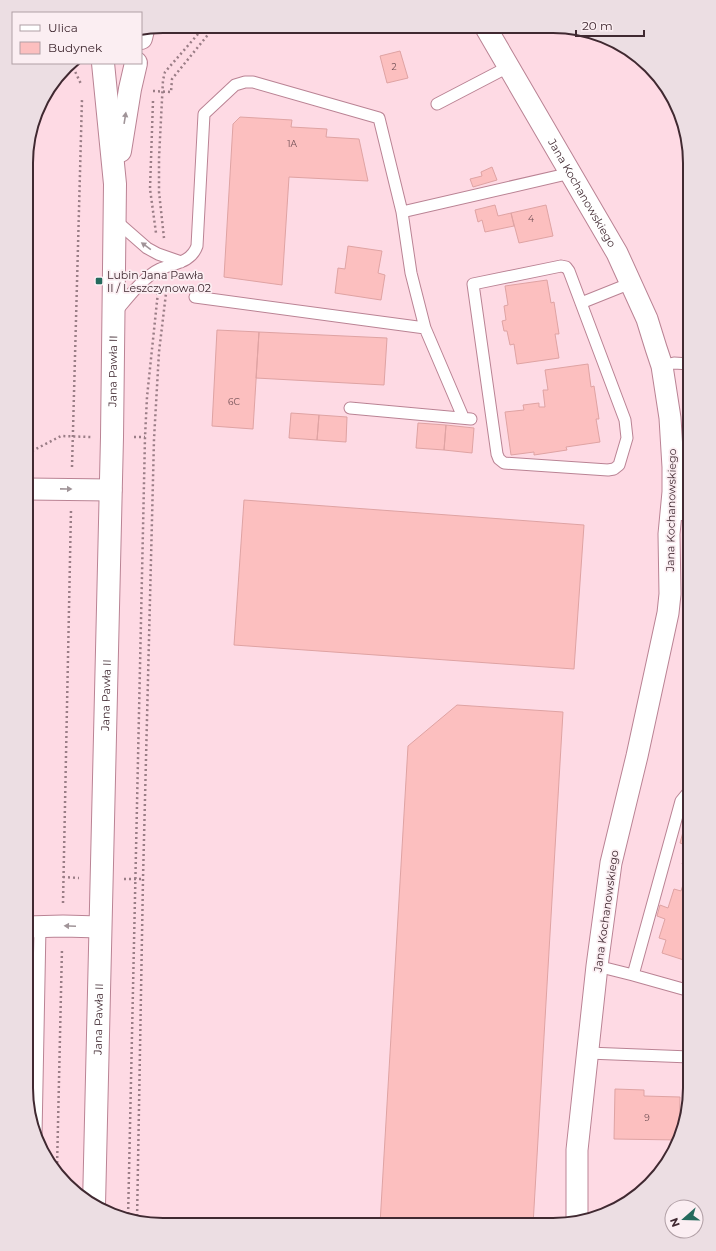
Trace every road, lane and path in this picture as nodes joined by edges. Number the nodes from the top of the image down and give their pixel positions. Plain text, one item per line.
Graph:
1 (198, 33) edge
2 (209, 33) edge
3 (489, 33) edge
4 (103, 64) edge
5 (136, 64) edge
6 (508, 67) junction
7 (74, 68) edge
8 (82, 88) dead end
9 (162, 92) junction
10 (82, 96) dead end
11 (153, 99) dead end
12 (437, 104) dead end
13 (571, 173) junction
14 (115, 184) junction
15 (402, 212) junction
16 (115, 220) junction
17 (162, 255) junction
18 (181, 262) junction
19 (162, 269) junction
20 (632, 283) junction
21 (195, 298) dead end
22 (581, 303) junction
23 (113, 314) junction
24 (425, 328) junction
25 (683, 364) edge
26 (662, 366) junction
27 (350, 408) dead end
28 (73, 437) junction
29 (33, 450) edge
30 (33, 489) edge
31 (72, 489) junction
32 (111, 490) junction
33 (681, 514) edge
34 (683, 799) edge
35 (62, 926) junction
36 (33, 927) edge
37 (100, 927) junction
38 (597, 966) junction
39 (633, 975) junction
40 (683, 989) edge
41 (588, 1054) junction
42 (683, 1057) edge
43 (36, 1115) edge
44 (57, 1163) edge
45 (94, 1198) edge
46 (128, 1214) edge
47 (137, 1215) edge
48 (577, 1216) edge

1 - 9 path
2 - 9 path
3 - 6 street, Jana Kochanowskiego
4 - 14 street, Jana Pawła II
14 -> 5 street, Jana Pawła II
6 - 12 lane
6 - 13 street, Jana Kochanowskiego
7 - 8 path
9 - 17 path
10 - 28 path
11 - 17 path
13 - 15 lane
13 - 20 street, Jana Kochanowskiego
14 - 16 street, Jana Pawła II
15 - 18 lane
15 - 24 lane
17 -> 16 lane
16 - 23 street, Jana Pawła II
17 - 18 lane
18 - 19 lane
19 - 23 lane
19 - 46 path
19 - 47 path
20 - 22 lane
20 - 26 street, Jana Kochanowskiego
21 - 24 lane
22 - 22 lane
23 - 32 street, Jana Pawła II
24 - 27 lane
25 - 26 lane
26 - 33 street, Jana Kochanowskiego
28 - 29 path
28 - 31 path
30 -> 31 street
31 - 32 street
31 - 35 path
32 - 37 street, Jana Pawła II
33 - 38 street, Jana Kochanowskiego
34 - 39 lane
35 - 36 street
37 -> 35 street
35 - 44 path
36 - 43 lane
37 - 45 street, Jana Pawła II
38 - 39 lane
38 - 41 street, Jana Kochanowskiego
39 - 40 lane
41 - 42 lane
41 - 48 street, Jana Kochanowskiego

